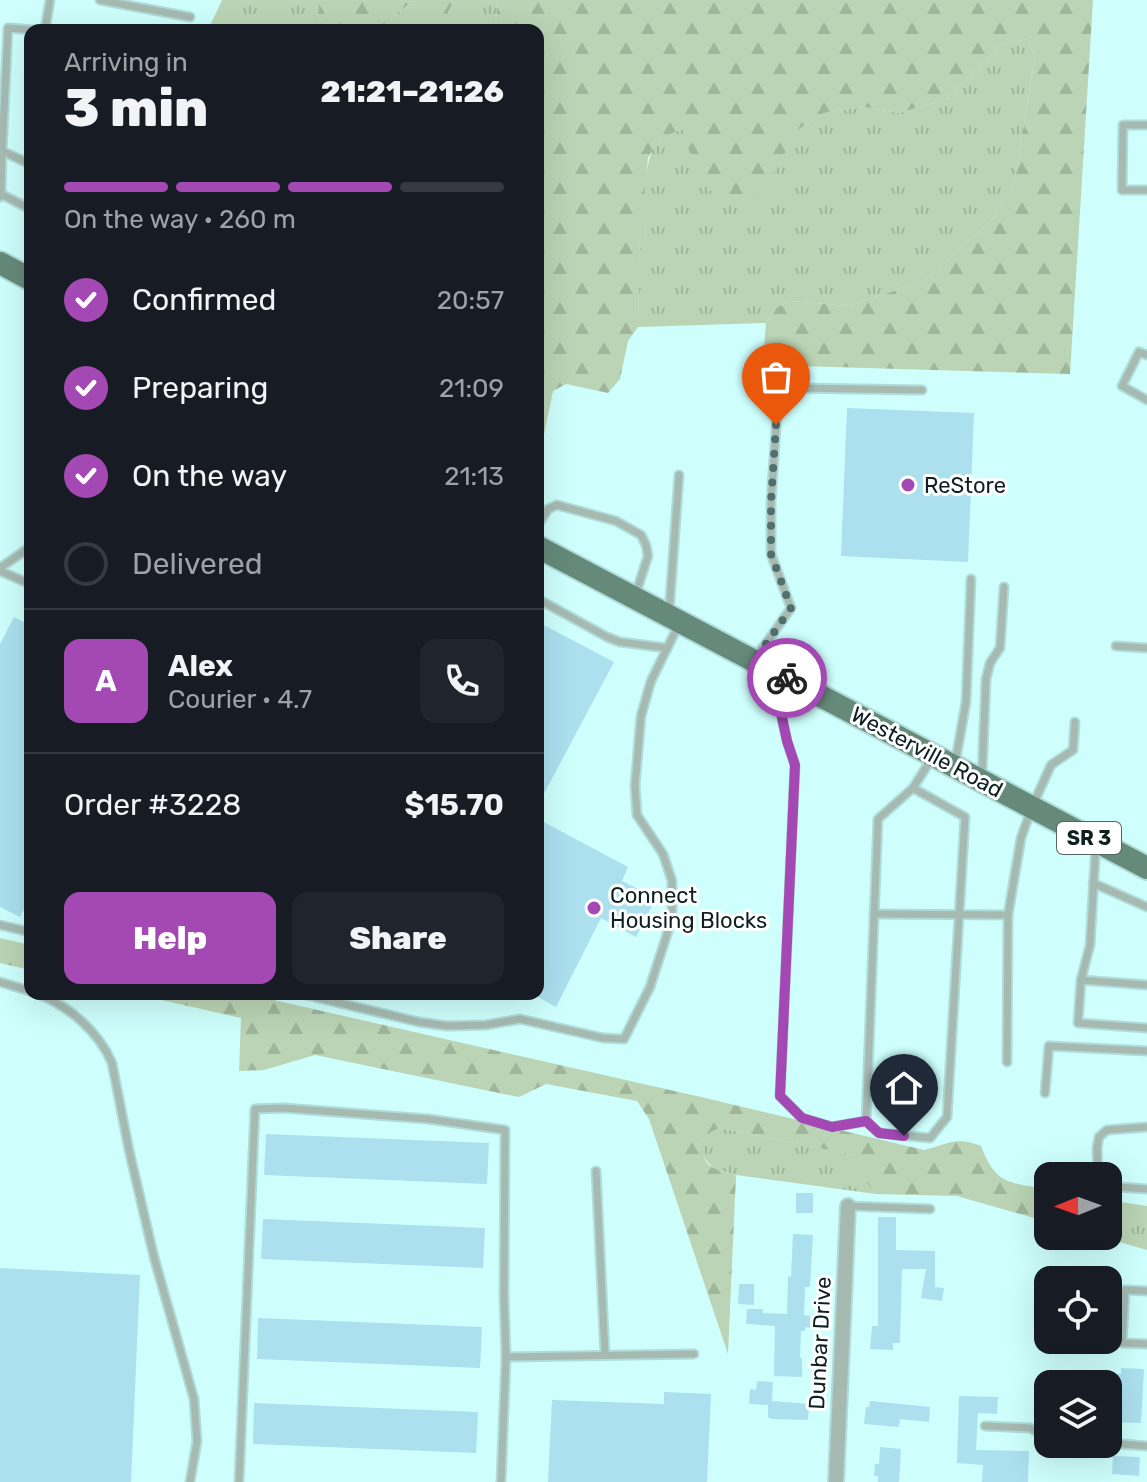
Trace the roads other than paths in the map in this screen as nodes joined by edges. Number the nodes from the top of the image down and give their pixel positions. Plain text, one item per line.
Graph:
1 (50, 0) edge
2 (100, 0) edge
3 (190, 17) dead end
4 (46, 24) edge
5 (24, 29) edge
6 (1147, 125) edge
7 (2, 151) junction
8 (24, 161) edge
9 (1147, 190) edge
10 (1, 195) edge
11 (24, 206) edge
12 (0, 263) edge
13 (24, 276) edge
14 (1147, 355) edge
15 (922, 390) dead end
16 (1147, 400) edge
17 (679, 475) dead end
18 (544, 515) edge
19 (544, 550) edge
20 (24, 552) edge
21 (0, 570) edge
22 (971, 579) dead end
23 (24, 581) edge
24 (1004, 587) dead end
25 (634, 598) junction
26 (544, 602) edge
27 (675, 619) junction
28 (1116, 646) dead end
29 (667, 648) junction
30 (1147, 648) edge
31 (754, 661) junction
32 (790, 680) junction
33 (1075, 722) dead end
34 (934, 756) junction
35 (954, 766) junction
36 (981, 781) junction
37 (913, 788) junction
38 (1032, 807) junction
39 (1096, 841) junction
40 (1147, 868) edge
41 (1093, 883) junction
42 (1147, 907) edge
43 (874, 914) junction
44 (1008, 915) junction
45 (959, 916) junction
46 (0, 925) edge
47 (24, 931) edge
48 (1081, 980) junction
49 (0, 982) edge
50 (1147, 985) edge
51 (24, 989) edge
52 (48, 1000) edge
53 (327, 1000) edge
54 (1147, 1028) edge
55 (1147, 1051) edge
56 (1007, 1062) dead end
57 (1045, 1093) dead end
58 (866, 1121) junction
59 (1147, 1127) edge
60 (1098, 1162) edge
61 (596, 1171) dead end
62 (1122, 1187) edge
63 (1147, 1189) edge
64 (848, 1206) joint
65 (930, 1209) dead end
66 (1147, 1291) edge
67 (1147, 1344) edge
68 (605, 1354) junction
69 (694, 1354) dead end
70 (506, 1357) junction
71 (985, 1426) dead end
72 (1034, 1430) edge
73 (1122, 1444) edge
74 (1147, 1446) edge
75 (190, 1482) edge
76 (239, 1482) edge
77 (501, 1482) edge
78 (836, 1482) edge

1 - 4 lane
2 - 3 lane
5 - 7 lane
6 - 9 lane
7 - 8 lane
7 - 10 lane
10 - 11 lane
12 - 13 main road
14 - 16 lane
15 - 31 lane
17 - 27 lane
18 - 25 lane
19 - 25 main road, Westerville Road / SR 3
20 - 21 lane
21 - 23 lane
22 - 35 lane
24 - 36 lane
25 - 27 main road, Westerville Road / SR 3
26 - 29 lane
27 - 29 lane
27 - 31 main road, Westerville Road / SR 3
28 - 30 lane
29 - 53 lane
31 - 32 main road, Westerville Road / SR 3
32 - 34 main road, Westerville Road / SR 3
32 - 58 lane
33 - 38 lane
34 - 35 main road, Westerville Road / SR 3
34 - 37 lane
35 - 36 main road, Westerville Road / SR 3
36 - 38 main road, Westerville Road / SR 3
37 - 43 lane
37 - 45 lane
38 - 39 main road, Westerville Road / SR 3
38 - 44 lane
39 - 40 main road, Westerville Road / SR 3
39 - 41 lane
41 - 42 lane
41 - 48 lane
43 - 45 lane
43 - 58 lane
44 - 45 lane
44 - 56 lane
45 - 58 lane
46 - 47 lane
48 - 50 lane
48 - 54 lane
49 - 51 lane
52 - 75 lane
55 - 57 lane
59 - 60 lane
61 - 68 lane
62 - 63 lane
64 - 65 lane
64 - 78 street, Dunbar Drive
66 - 67 lane
68 - 69 lane
68 - 70 lane
70 - 76 lane
70 - 77 lane
71 - 72 lane
73 - 74 lane

